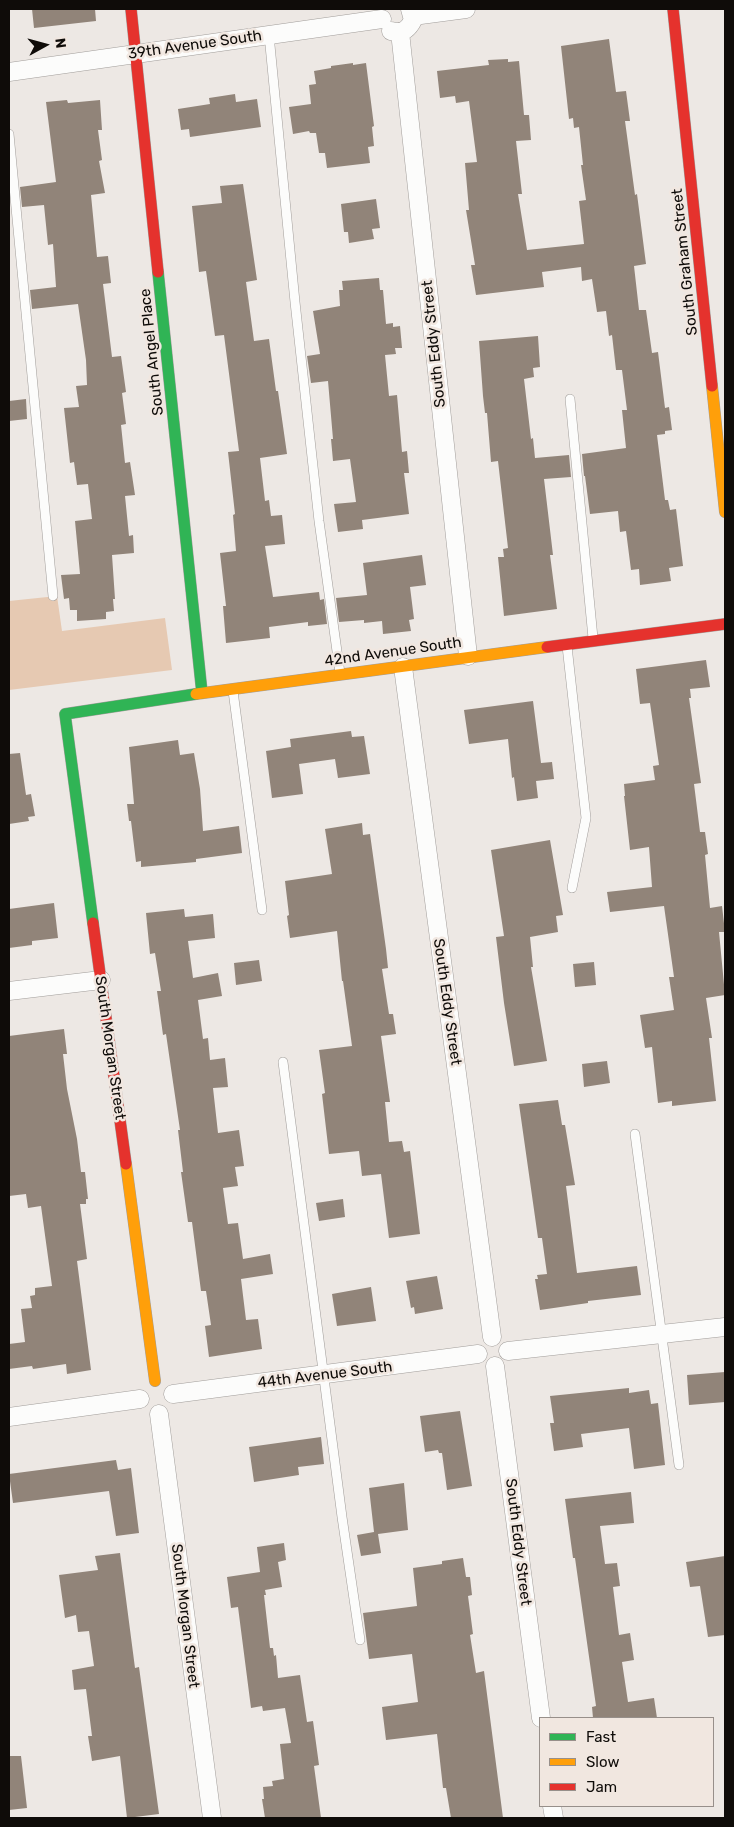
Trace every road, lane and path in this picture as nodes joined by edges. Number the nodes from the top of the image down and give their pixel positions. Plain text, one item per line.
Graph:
1 (131, 9) edge
2 (466, 9) edge
3 (673, 9) edge
4 (411, 12) edge
5 (383, 14) edge
6 (400, 32) junction
7 (269, 35) junction
8 (136, 53) junction
9 (9, 72) edge
10 (9, 134) edge
11 (570, 399) dead end
12 (725, 512) edge
13 (53, 596) dead end
14 (725, 624) edge
15 (593, 640) junction
16 (567, 643) junction
17 (468, 656) junction
18 (403, 667) junction
19 (340, 675) junction
20 (233, 689) junction
21 (202, 692) junction
22 (65, 714) joint
23 (572, 888) dead end
24 (262, 910) dead end
25 (101, 980) junction
26 (9, 991) edge
27 (283, 1062) dead end
28 (635, 1134) dead end
29 (725, 1327) edge
30 (661, 1334) junction
31 (492, 1337) junction
32 (508, 1351) junction
33 (478, 1354) junction
34 (495, 1366) junction
35 (324, 1375) junction
36 (154, 1381) junction
37 (173, 1394) junction
38 (140, 1399) junction
39 (159, 1414) junction
40 (9, 1417) edge
41 (679, 1465) dead end
42 (360, 1640) dead end
43 (541, 1717) edge
44 (212, 1818) edge

1 - 8 street, South Angel Place
2 - 4 street
3 - 12 street, South Graham Street
4 - 6 street
5 - 6 street
5 - 7 street, 39th Avenue South
6 - 17 street, South Eddy Street
7 - 8 street, 39th Avenue South
7 - 19 lane
8 - 9 street, 39th Avenue South
8 - 21 street, South Angel Place
10 - 13 lane
11 - 15 lane
14 - 15 street, 42nd Avenue South
15 - 16 street, 42nd Avenue South
16 - 17 street, 42nd Avenue South
16 - 23 lane
17 - 18 street, 42nd Avenue South
18 - 19 street, 42nd Avenue South
18 - 31 street, South Eddy Street
19 - 20 street, 42nd Avenue South
20 - 21 street, 42nd Avenue South
20 - 24 lane
21 - 22 street, 42nd Avenue South
22 - 25 street, South Morgan Street
25 - 26 street
25 - 36 street, South Morgan Street
27 - 35 lane
28 - 30 lane
29 - 30 street
30 - 32 street
30 - 41 lane
31 - 32 street
31 - 33 street
32 - 34 street
33 - 34 street
33 - 35 street, 44th Avenue South
34 - 43 street, South Eddy Street
35 - 37 street, 44th Avenue South
35 - 42 lane
36 - 37 street
36 - 38 street
37 - 39 street
38 - 39 street
38 - 40 street
39 - 44 street, South Morgan Street

